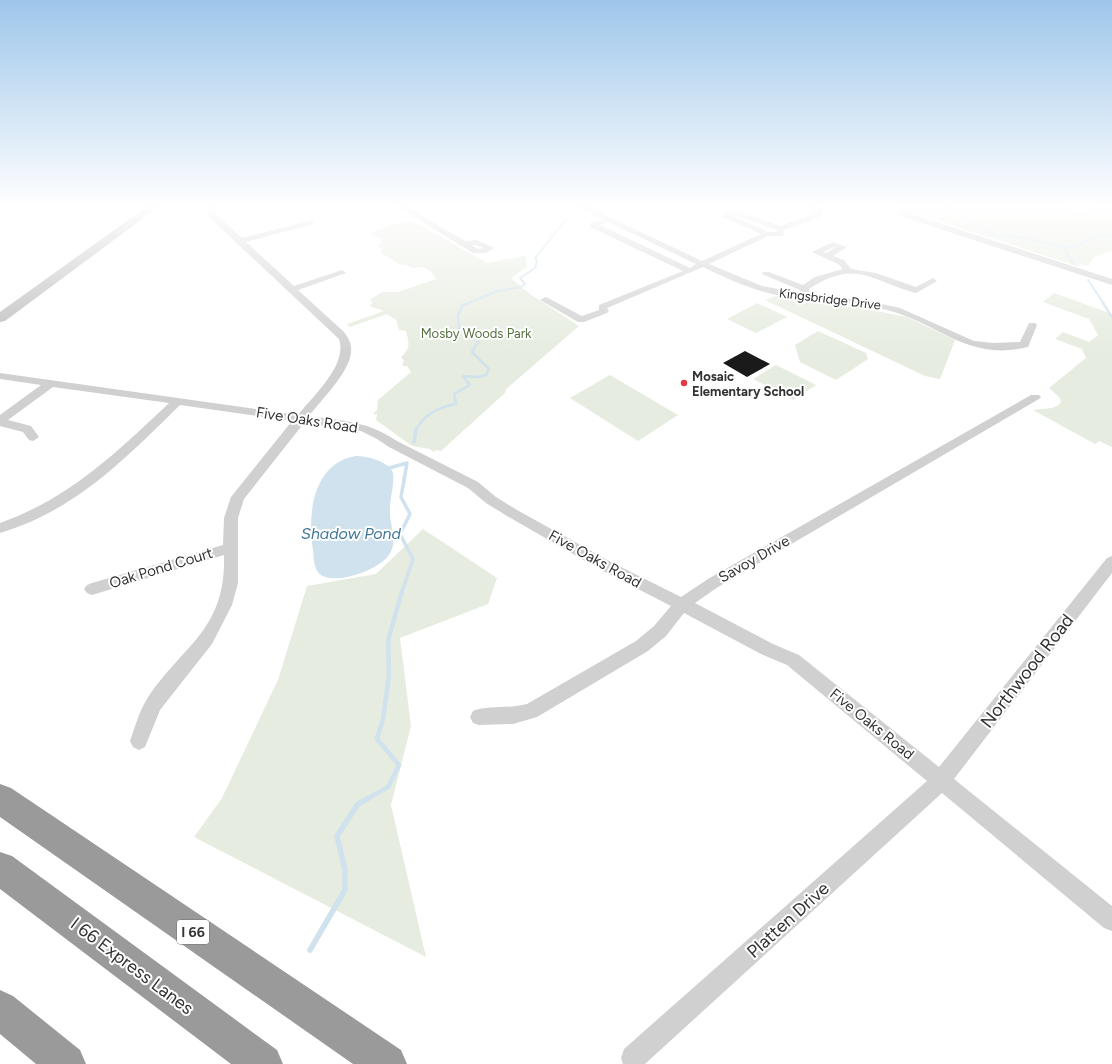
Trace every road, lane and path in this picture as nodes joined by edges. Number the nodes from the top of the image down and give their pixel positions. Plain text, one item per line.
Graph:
1 (73, 255) edge
2 (87, 255) edge
3 (255, 255) edge
4 (656, 255) edge
5 (681, 255) edge
6 (720, 255) edge
7 (1028, 255) edge
8 (826, 256) dead end
9 (701, 264) junction
10 (848, 270) junction
11 (690, 271) junction
12 (342, 273) dead end
13 (766, 274) dead end
14 (933, 282) dead end
15 (1112, 282) edge
16 (804, 288) junction
17 (292, 289) junction
18 (806, 298) junction
19 (546, 300) dead end
20 (0, 306) edge
21 (0, 318) edge
22 (1032, 325) dead end
23 (0, 376) edge
24 (51, 383) junction
25 (1035, 397) dead end
26 (177, 402) junction
27 (301, 417) junction
28 (0, 422) edge
29 (33, 437) dead end
30 (0, 528) edge
31 (230, 548) junction
32 (1112, 562) edge
33 (92, 589) dead end
34 (682, 604) junction
35 (479, 717) dead end
36 (139, 741) dead end
37 (941, 780) junction
38 (0, 799) edge
39 (0, 868) edge
40 (1112, 920) edge
41 (0, 1009) edge
42 (633, 1058) dead end
43 (66, 1064) edge
44 (263, 1064) edge
45 (387, 1064) edge

1 - 20 main road
2 - 21 main road
3 - 17 street
4 - 11 street
5 - 9 street, Kingsbridge Drive
6 - 9 street
7 - 15 street
8 - 10 street
9 - 11 street
9 - 18 street, Kingsbridge Drive
10 - 14 street
10 - 16 street
11 - 19 street
12 - 17 street
13 - 16 street
16 - 18 street
17 - 27 street
18 - 22 street, Kingsbridge Drive
23 - 24 street, Five Oaks Road
24 - 26 street, Five Oaks Road
24 - 28 street
25 - 34 street, Savoy Drive
26 - 27 street, Five Oaks Road
26 - 30 street
27 - 31 street
27 - 34 street, Five Oaks Road
28 - 29 street
31 - 33 street, Oak Pond Court
31 - 36 street
32 - 37 street, Northwood Road
34 - 35 street, Savoy Drive
34 - 37 street, Five Oaks Road
37 - 40 street, Five Oaks Road
37 - 42 street, Platten Drive
38 - 45 highway, I 66
39 - 44 highway, I 66 Express Lanes
41 - 43 highway

